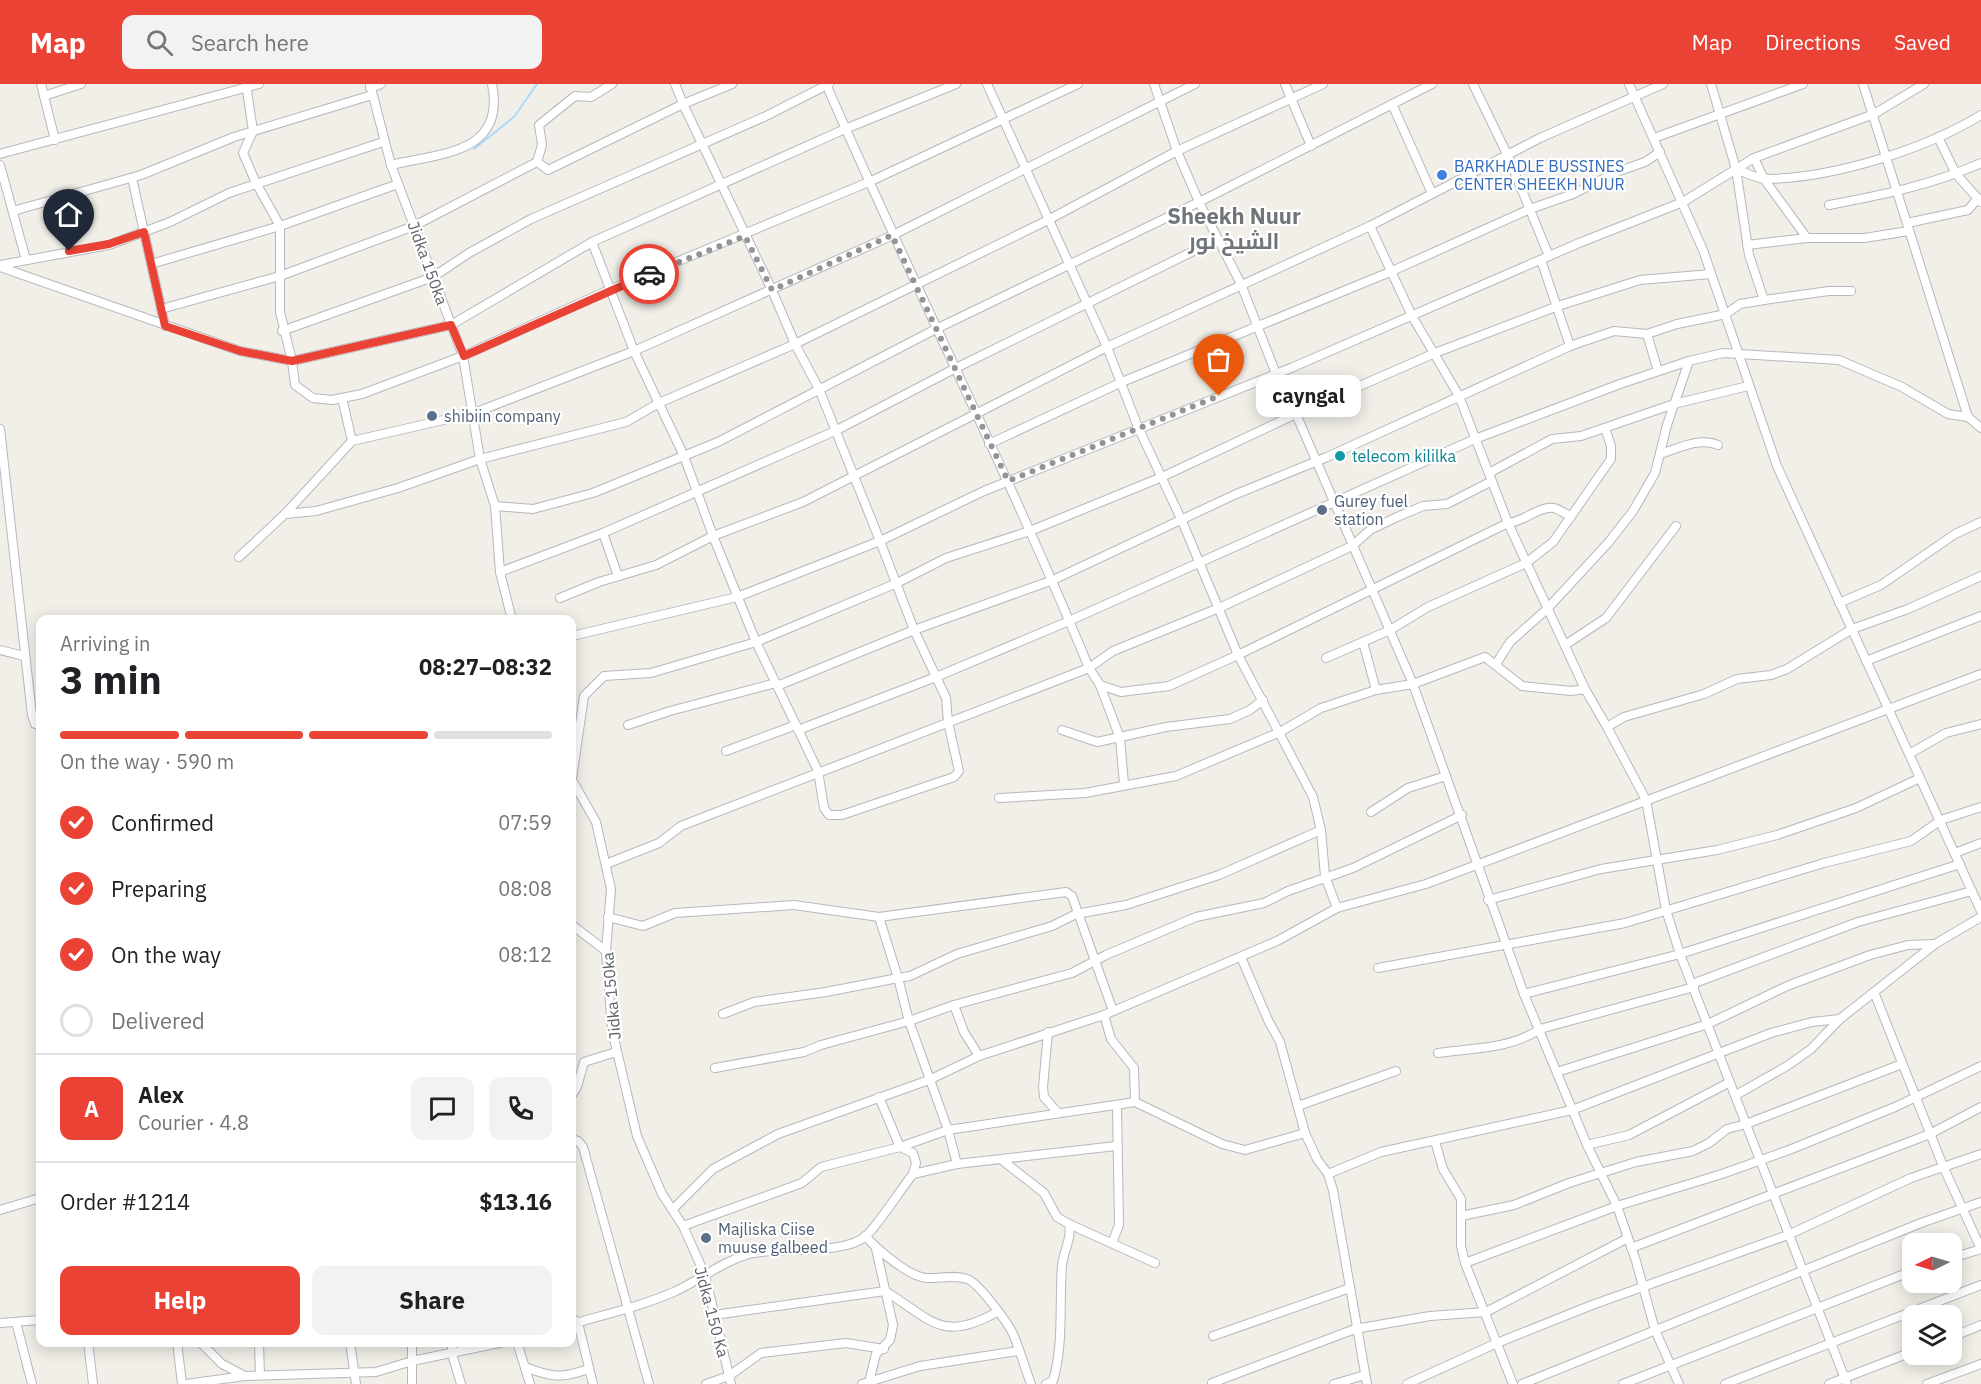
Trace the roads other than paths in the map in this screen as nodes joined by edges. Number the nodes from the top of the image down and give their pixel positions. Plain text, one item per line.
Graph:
1 (40, 84) edge
2 (81, 84) edge
3 (259, 84) edge
4 (381, 84) edge
5 (492, 84) edge
6 (612, 84) edge
7 (675, 84) edge
8 (732, 84) edge
9 (827, 84) edge
10 (956, 84) edge
11 (987, 84) edge
12 (1078, 84) edge
13 (1154, 84) edge
14 (1195, 84) edge
15 (1286, 84) edge
16 (1323, 84) edge
17 (1432, 84) edge
18 (1473, 84) edge
19 (1629, 84) edge
20 (1663, 84) edge
21 (1711, 84) edge
22 (1803, 84) edge
23 (1863, 84) edge
24 (1924, 84) edge
25 (246, 87) edge
26 (371, 89) edge
27 (44, 96) junction
28 (1635, 97) junction
29 (1291, 100) junction
30 (1158, 101) junction
31 (683, 104) junction
32 (1392, 104) junction
33 (1719, 114) junction
34 (1874, 114) junction
35 (1981, 115) edge
36 (1004, 119) junction
37 (845, 129) junction
38 (253, 131) junction
39 (1938, 137) junction
40 (1654, 138) junction
41 (55, 140) junction
42 (383, 142) junction
43 (702, 145) junction
44 (1311, 146) junction
45 (1177, 152) junction
46 (1660, 152) junction
47 (0, 154) edge
48 (1507, 154) junction
49 (1887, 156) junction
50 (1754, 158) junction
51 (537, 162) junction
52 (1981, 163) edge
53 (0, 165) edge
54 (391, 165) junction
55 (1736, 168) junction
56 (1026, 171) junction
57 (1956, 174) junction
58 (132, 178) junction
59 (1764, 179) junction
60 (869, 182) junction
61 (256, 183) junction
62 (398, 184) junction
63 (722, 184) junction
64 (1431, 191) junction
65 (1899, 192) junction
66 (1980, 200) edge
67 (1199, 202) junction
68 (1683, 202) junction
69 (1829, 205) dead end
70 (1530, 209) junction
71 (13, 212) junction
72 (1048, 220) junction
73 (1370, 225) junction
74 (280, 226) junction
75 (414, 226) junction
76 (1908, 227) junction
77 (144, 232) junction
78 (892, 235) junction
79 (745, 236) junction
80 (1807, 238) junction
81 (1218, 239) junction
82 (592, 242) junction
83 (1747, 245) junction
84 (1545, 258) junction
85 (26, 260) junction
86 (151, 264) junction
87 (1068, 264) junction
88 (0, 266) edge
89 (1390, 272) junction
90 (1711, 274) junction
91 (280, 276) junction
92 (433, 277) junction
93 (915, 283) junction
94 (1241, 284) junction
95 (609, 290) junction
96 (772, 290) junction
97 (1851, 291) dead end
98 (1764, 300) junction
99 (1087, 304) junction
100 (1558, 306) junction
101 (161, 309) junction
102 (1726, 314) junction
103 (1412, 316) junction
104 (451, 325) junction
105 (165, 326) junction
106 (1259, 326) junction
107 (936, 329) junction
108 (282, 331) junction
109 (1647, 334) junction
110 (795, 344) junction
111 (1570, 346) junction
112 (1107, 347) junction
113 (634, 351) junction
114 (1435, 353) junction
115 (1736, 354) junction
116 (464, 356) junction
117 (292, 361) junction
118 (1689, 361) junction
119 (954, 369) junction
120 (1658, 371) junction
121 (1276, 374) junction
122 (1122, 382) junction
123 (1748, 386) junction
124 (819, 389) junction
125 (1459, 396) junction
126 (342, 398) junction
127 (658, 403) junction
128 (1674, 404) junction
129 (474, 413) junction
130 (1296, 414) junction
131 (975, 415) junction
132 (1968, 417) junction
133 (1138, 427) junction
134 (1605, 428) junction
135 (1981, 428) edge
136 (0, 429) edge
137 (835, 431) junction
138 (1475, 439) junction
139 (351, 441) junction
140 (989, 444) junction
141 (1718, 445) dead end
142 (1660, 454) junction
143 (684, 456) junction
144 (480, 459) junction
145 (1316, 461) junction
146 (1162, 477) junction
147 (1490, 477) junction
148 (852, 478) junction
149 (1008, 481) junction
150 (697, 492) junction
151 (1334, 504) junction
152 (495, 506) junction
153 (285, 514) junction
154 (1571, 517) junction
155 (1182, 521) junction
156 (1981, 522) edge
157 (1508, 523) junction
158 (1676, 526) dead end
159 (1030, 531) junction
160 (603, 533) junction
161 (714, 536) junction
162 (880, 541) junction
163 (1352, 546) junction
164 (239, 557) dead end
165 (1527, 563) junction
166 (1200, 564) junction
167 (500, 572) junction
168 (618, 576) junction
169 (1981, 576) edge
170 (1053, 580) junction
171 (897, 583) junction
172 (1371, 589) junction
173 (736, 597) junction
174 (561, 598) dead end
175 (1839, 603) junction
176 (1219, 608) junction
177 (1547, 609) junction
178 (511, 615) edge
179 (1981, 616) edge
180 (1069, 621) junction
181 (1852, 629) junction
182 (914, 630) junction
183 (1389, 630) junction
184 (576, 635) edge
185 (756, 642) junction
186 (1363, 642) junction
187 (1564, 645) junction
188 (0, 650) edge
189 (1238, 655) junction
190 (24, 656) junction
191 (1326, 658) dead end
192 (1866, 661) junction
193 (1496, 664) junction
194 (1089, 668) junction
195 (1981, 674) edge
196 (936, 677) junction
197 (776, 684) junction
198 (1413, 684) junction
199 (1100, 685) junction
200 (1585, 689) junction
201 (1376, 690) junction
202 (1263, 700) junction
203 (1888, 710) junction
204 (948, 722) junction
205 (36, 724) edge
206 (1981, 724) edge
207 (628, 725) dead end
208 (797, 727) junction
209 (1607, 727) junction
210 (1062, 730) dead end
211 (1280, 732) junction
212 (1119, 738) junction
213 (576, 751) edge
214 (726, 752) dead end
215 (1909, 754) junction
216 (818, 771) junction
217 (1446, 776) junction
218 (1920, 778) junction
219 (1124, 784) junction
220 (576, 786) edge
221 (999, 798) dead end
222 (1646, 800) junction
223 (1981, 807) edge
224 (1371, 812) dead end
225 (1462, 815) junction
226 (1941, 820) junction
227 (1321, 830) junction
228 (1981, 843) edge
229 (1955, 853) junction
230 (1656, 861) junction
231 (606, 864) junction
232 (1479, 864) junction
233 (1959, 864) junction
234 (1326, 876) junction
235 (1972, 891) junction
236 (1488, 900) junction
237 (1337, 908) junction
238 (1666, 910) junction
239 (1981, 910) edge
240 (1076, 914) junction
241 (879, 916) junction
242 (608, 917) junction
243 (576, 928) edge
244 (1507, 944) junction
245 (1935, 944) junction
246 (606, 951) junction
247 (1680, 954) junction
248 (1241, 957) junction
249 (1096, 961) junction
250 (1378, 968) dead end
251 (898, 978) junction
252 (1693, 985) junction
253 (1875, 992) junction
254 (1524, 994) junction
255 (954, 1005) junction
256 (1108, 1013) junction
257 (723, 1014) dead end
258 (1840, 1019) junction
259 (909, 1021) junction
260 (1708, 1024) junction
261 (1540, 1029) junction
262 (1048, 1032) junction
263 (616, 1052) junction
264 (1438, 1053) dead end
265 (1719, 1054) junction
266 (979, 1056) junction
267 (1902, 1064) junction
268 (1981, 1066) edge
269 (715, 1068) dead end
270 (1396, 1071) dead end
271 (1557, 1072) junction
272 (929, 1080) junction
273 (1730, 1082) junction
274 (576, 1089) edge
275 (1736, 1095) junction
276 (1914, 1096) junction
277 (879, 1097) junction
278 (1135, 1102) junction
279 (1117, 1105) junction
280 (1298, 1106) junction
281 (1981, 1107) edge
282 (1572, 1110) junction
283 (1058, 1113) junction
284 (1746, 1124) junction
285 (948, 1130) junction
286 (1305, 1133) junction
287 (1930, 1134) junction
288 (576, 1140) edge
289 (1435, 1142) junction
290 (1587, 1144) junction
291 (1116, 1146) junction
292 (900, 1147) junction
293 (1981, 1154) edge
294 (1760, 1160) junction
295 (1002, 1161) junction
296 (957, 1164) junction
297 (1943, 1166) junction
298 (1602, 1172) junction
299 (913, 1174) junction
300 (1328, 1174) junction
301 (1773, 1195) junction
302 (36, 1199) edge
303 (1981, 1202) edge
304 (1617, 1206) junction
305 (1962, 1208) junction
306 (673, 1209) junction
307 (0, 1210) edge
308 (1461, 1216) junction
309 (1069, 1224) junction
310 (683, 1226) junction
311 (1788, 1235) junction
312 (866, 1236) junction
313 (1628, 1238) junction
314 (1112, 1243) junction
315 (1631, 1248) junction
316 (876, 1249) junction
317 (1981, 1249) edge
318 (1962, 1255) edge
319 (1155, 1263) dead end
320 (1465, 1263) junction
321 (1802, 1270) junction
322 (705, 1275) junction
323 (1902, 1275) edge
324 (1981, 1285) edge
325 (1644, 1286) junction
326 (1350, 1288) junction
327 (885, 1291) junction
328 (1819, 1308) junction
329 (628, 1309) junction
330 (997, 1312) junction
331 (1486, 1312) junction
332 (714, 1314) junction
333 (36, 1320) edge
334 (16, 1322) junction
335 (576, 1322) edge
336 (0, 1323) edge
337 (1981, 1325) edge
338 (576, 1329) edge
339 (1355, 1329) junction
340 (1655, 1330) junction
341 (1962, 1332) edge
342 (1213, 1336) dead end
343 (1497, 1343) junction
344 (1832, 1343) junction
345 (89, 1347) edge
346 (178, 1347) edge
347 (205, 1347) edge
348 (259, 1347) edge
349 (352, 1347) edge
350 (412, 1347) edge
351 (452, 1347) edge
352 (482, 1347) edge
353 (519, 1347) edge
354 (884, 1349) junction
355 (1018, 1351) junction
356 (452, 1354) junction
357 (1902, 1356) edge
358 (412, 1361) junction
359 (1981, 1364) edge
360 (525, 1367) junction
361 (1670, 1368) junction
362 (588, 1369) junction
363 (355, 1373) junction
364 (278, 1374) junction
365 (260, 1375) junction
366 (245, 1376) junction
367 (730, 1380) edge
368 (1366, 1380) edge
369 (1846, 1381) edge
370 (866, 1383) edge
371 (1212, 1383) edge
372 (32, 1384) edge
373 (93, 1384) edge
374 (184, 1384) edge
375 (279, 1384) edge
376 (356, 1384) edge
377 (412, 1384) edge
378 (461, 1384) edge
379 (530, 1384) edge
380 (593, 1384) edge
381 (649, 1384) edge
382 (706, 1384) edge
383 (1031, 1384) edge
384 (1046, 1384) edge
385 (1334, 1384) edge
386 (1407, 1384) edge
387 (1513, 1384) edge
388 (1522, 1384) edge
389 (1623, 1384) edge
390 (1679, 1384) edge
391 (1725, 1384) edge
392 (1829, 1384) edge
393 (1928, 1384) edge

1 - 27 street
2 - 27 street
3 - 25 street
4 - 26 street
5 - 54 street
6 - 51 street
7 - 31 street
8 - 31 street
9 - 37 street
9 - 43 street
10 - 37 street
11 - 36 street
12 - 36 street
13 - 30 street
14 - 30 street
15 - 29 street
16 - 29 street
17 - 32 street
18 - 48 street
19 - 28 street
20 - 28 street
21 - 33 street
22 - 33 street
23 - 34 street
24 - 34 street
25 - 38 street
25 - 41 street
26 - 38 street
26 - 42 street, Jidka 150ka
27 - 41 street
28 - 40 street
28 - 48 street
29 - 44 street
29 - 45 street
30 - 45 street
30 - 56 street
31 - 43 street
31 - 51 street
32 - 44 street
32 - 64 street
33 - 40 street
33 - 55 street
34 - 49 street
34 - 50 street
35 - 39 street
36 - 56 street
36 - 60 street
37 - 60 street
37 - 63 street
38 - 58 street
38 - 61 street
39 - 49 street
39 - 57 street
40 - 46 street
41 - 47 street
42 - 54 street, Jidka 150ka
42 - 61 street
43 - 63 street
43 - 92 street
44 - 67 street
45 - 67 street
45 - 72 street
46 - 68 street
46 - 70 street
48 - 64 street
48 - 70 street
49 - 59 street
49 - 65 street
50 - 55 street
50 - 59 street
51 - 75 street
52 - 57 street
53 - 71 street
54 - 62 street, Jidka 150ka
55 - 59 street
55 - 68 street
55 - 83 street
56 - 72 street
56 - 78 street
57 - 65 street
57 - 66 street
58 - 71 street
58 - 77 street
59 - 80 street
60 - 78 street
60 - 79 street
61 - 74 street
61 - 77 street
62 - 74 street
62 - 75 street, Jidka 150ka
63 - 79 street
63 - 82 street
64 - 73 street
65 - 69 street
65 - 76 street
66 - 76 street
67 - 81 street
67 - 87 street
68 - 84 street
68 - 90 street
70 - 84 street
70 - 89 street
71 - 85 street
72 - 87 street
72 - 93 street
73 - 89 street
73 - 94 street
74 - 86 street
74 - 91 street
75 - 91 street
75 - 92 street, Jidka 150ka
76 - 80 street
76 - 132 street
77 - 85 street
77 - 86 street
78 - 93 street
78 - 96 street
79 - 95 street
79 - 96 street
80 - 83 street
81 - 94 street
81 - 99 street
82 - 95 street
82 - 104 street
83 - 98 street
84 - 100 street
84 - 103 street
85 - 88 street
86 - 101 street
87 - 99 street
87 - 107 street
88 - 105 street
89 - 103 street
89 - 106 street
90 - 100 street
90 - 102 street
91 - 101 street
91 - 108 street
92 - 104 street, Jidka 150ka
92 - 108 street
93 - 107 street
93 - 110 street
94 - 106 street
94 - 112 street
95 - 113 street
95 - 116 street
96 - 110 street
96 - 113 street
97 - 98 street
98 - 102 street
99 - 112 street
99 - 119 street
100 - 111 street
100 - 114 street
101 - 105 street
102 - 109 street
102 - 115 street
103 - 114 street
103 - 121 street
104 - 116 street, Jidka 150ka
104 - 117 street
105 - 117 street
106 - 121 street
106 - 122 street
107 - 119 street
107 - 124 street
108 - 117 street
109 - 111 street
109 - 120 street
110 - 124 street
110 - 127 street
111 - 125 street
112 - 122 street
112 - 131 street
113 - 127 street
113 - 129 street
114 - 125 street
114 - 130 street
115 - 118 street
115 - 123 street
115 - 132 street
116 - 126 street
116 - 129 street, Jidka 150ka
117 - 126 street
118 - 120 street
118 - 128 street
119 - 131 street
119 - 137 street
120 - 138 street
121 - 130 street
121 - 133 street
122 - 133 street
122 - 140 street
123 - 128 street
123 - 175 street
124 - 137 street
124 - 143 street
125 - 138 street
125 - 145 street
126 - 139 street
127 - 143 street
127 - 144 street
128 - 134 street
128 - 142 street
129 - 139 street
129 - 144 street, Jidka 150ka
130 - 145 street
130 - 146 street
131 - 140 street
131 - 148 street
132 - 135 street
133 - 146 street
133 - 149 street
134 - 147 street
134 - 154 street
136 - 190 street
137 - 148 street
137 - 150 street
138 - 147 street
138 - 151 street
139 - 153 street
140 - 149 street
141 - 142 street
142 - 177 street
143 - 150 street
143 - 152 street
144 - 152 street, Jidka 150ka
144 - 153 street
145 - 151 street
145 - 155 street
146 - 155 street
146 - 159 street
147 - 157 street
147 - 163 street
148 - 161 street
148 - 162 street
149 - 159 street
149 - 162 street
150 - 160 street
150 - 161 street
151 - 163 street
151 - 166 street
152 - 167 street, Jidka 150ka
153 - 164 street
154 - 157 street
154 - 165 street
155 - 166 street
155 - 170 street
156 - 175 street
157 - 165 street
157 - 172 street
158 - 187 street
159 - 170 street
159 - 171 street
160 - 167 street
160 - 168 street
161 - 168 street
161 - 173 street
162 - 171 street
162 - 173 street
163 - 172 street
163 - 176 street
165 - 177 street
165 - 183 street
166 - 176 street
166 - 180 street
167 - 178 street, Jidka 150ka
168 - 174 street
169 - 181 street
170 - 180 street
170 - 182 street
171 - 182 street
171 - 185 street
172 - 183 street
172 - 189 street
173 - 184 street
173 - 185 street
175 - 181 street
176 - 189 street
176 - 194 street
177 - 187 street
177 - 193 street
179 - 192 street
180 - 194 street
180 - 196 street
181 - 192 street
181 - 209 street
182 - 196 street
182 - 197 street
183 - 186 street
183 - 198 street
185 - 197 street
185 - 213 street
186 - 191 street
186 - 201 street
187 - 200 street
188 - 190 street
189 - 199 street
189 - 202 street
190 - 205 street
192 - 203 street
193 - 198 street
193 - 200 street
194 - 199 street
194 - 204 street
195 - 203 street
196 - 204 street
196 - 208 street
197 - 207 street
197 - 208 street
198 - 201 street
198 - 217 street
199 - 212 street
200 - 209 street
201 - 211 street
202 - 211 street
202 - 212 street
203 - 215 street
203 - 222 street
204 - 216 street
204 - 216 street
206 - 215 street
208 - 214 street
208 - 216 street
209 - 222 street
210 - 212 street
211 - 219 street
211 - 227 street
212 - 219 street
215 - 218 street
216 - 231 street
217 - 224 street
217 - 225 street
218 - 226 street
218 - 230 street
219 - 221 street
220 - 231 street, Jidka 150ka
222 - 230 street
222 - 232 street
223 - 226 street
225 - 232 street
225 - 234 street
226 - 229 street
226 - 238 street
227 - 234 street
227 - 240 street
228 - 229 street
229 - 233 street
230 - 236 street
230 - 238 street
231 - 242 street, Jidka 150ka
232 - 236 street
232 - 237 street
233 - 235 street
233 - 247 street
234 - 237 street
234 - 249 street
235 - 239 street
235 - 252 street
236 - 244 street
237 - 248 street
238 - 244 street
238 - 247 street
239 - 245 street
240 - 241 street
240 - 249 street
240 - 251 street
241 - 242 street
241 - 251 street
242 - 246 street, Jidka 150ka
243 - 246 street
244 - 250 street
244 - 254 street
245 - 253 street
245 - 260 street
246 - 263 street, Jidka 150ka
247 - 252 street
247 - 254 street
248 - 256 street
248 - 280 street
249 - 255 street
249 - 256 street
251 - 257 street
251 - 259 street
252 - 260 street
252 - 261 street
253 - 258 street
253 - 267 street
254 - 261 street
255 - 259 street
255 - 266 street
256 - 262 street
256 - 278 street
258 - 265 street
258 - 275 street
259 - 269 street
259 - 272 street
260 - 265 street
260 - 271 street
261 - 264 street
261 - 271 street
262 - 266 street
262 - 283 street
263 - 274 street
263 - 306 street, Jidka 150ka
265 - 273 street
265 - 282 street
266 - 272 street
267 - 276 street
267 - 284 street
268 - 276 street
270 - 280 street
271 - 282 street
272 - 277 street
272 - 285 street
273 - 275 street
273 - 290 street
275 - 284 street
276 - 287 street
276 - 294 street
277 - 292 street
277 - 306 street
278 - 279 street
278 - 286 street
279 - 283 street
279 - 291 street
280 - 286 street
281 - 287 street
282 - 289 street
282 - 290 street
283 - 285 street
284 - 294 street
284 - 298 street
285 - 292 street
285 - 296 street
286 - 300 street
287 - 297 street
287 - 301 street
288 - 329 street
289 - 300 street
289 - 308 street
290 - 298 street
291 - 295 street
291 - 314 street
292 - 299 street
292 - 310 street
293 - 297 street
294 - 301 street
294 - 304 street
295 - 296 street
295 - 309 street
296 - 299 street
297 - 305 street
297 - 311 street
298 - 304 street
298 - 308 street
299 - 312 street
300 - 326 street
301 - 311 street
301 - 315 street
302 - 307 street
303 - 305 street
304 - 313 street
304 - 320 street
305 - 317 street
305 - 321 street
306 - 310 street, Jidka 150 Ka
308 - 320 street
309 - 314 street
309 - 384 street
310 - 322 street, Jidka 150 Ka
311 - 321 street
311 - 325 street
312 - 316 street
312 - 322 street
313 - 315 street
313 - 331 street
314 - 319 street
315 - 325 street
316 - 327 street
316 - 330 street
317 - 318 street
320 - 331 street
321 - 328 street
321 - 340 street
322 - 329 street
322 - 332 street, Jidka 150 Ka
323 - 328 street
324 - 344 street
325 - 340 street
325 - 343 street
326 - 339 street
326 - 342 street
327 - 330 street
327 - 332 street
327 - 354 street
328 - 344 street
328 - 361 street
329 - 335 street
329 - 381 street
330 - 355 street
331 - 339 street
331 - 343 street
332 - 367 street, Jidka 150 Ka
333 - 334 street
334 - 336 street
334 - 372 street
337 - 341 street
338 - 362 street
339 - 368 street
339 - 371 street
340 - 361 street
340 - 388 street
343 - 386 street
343 - 387 street
344 - 369 street
344 - 391 street
345 - 373 street
346 - 374 street
347 - 366 street
348 - 365 street
349 - 363 street
350 - 358 street
351 - 356 street
352 - 356 street
353 - 360 street
354 - 367 street
354 - 370 street
355 - 370 street
355 - 383 street
356 - 358 street
356 - 378 street
357 - 369 street
358 - 363 street
358 - 377 street
359 - 393 street
360 - 362 street
360 - 379 street
361 - 389 street
361 - 390 street
362 - 380 street
363 - 364 street
363 - 376 street
364 - 365 street
364 - 375 street
365 - 366 street
366 - 374 street
367 - 382 street
368 - 385 street
369 - 392 street

